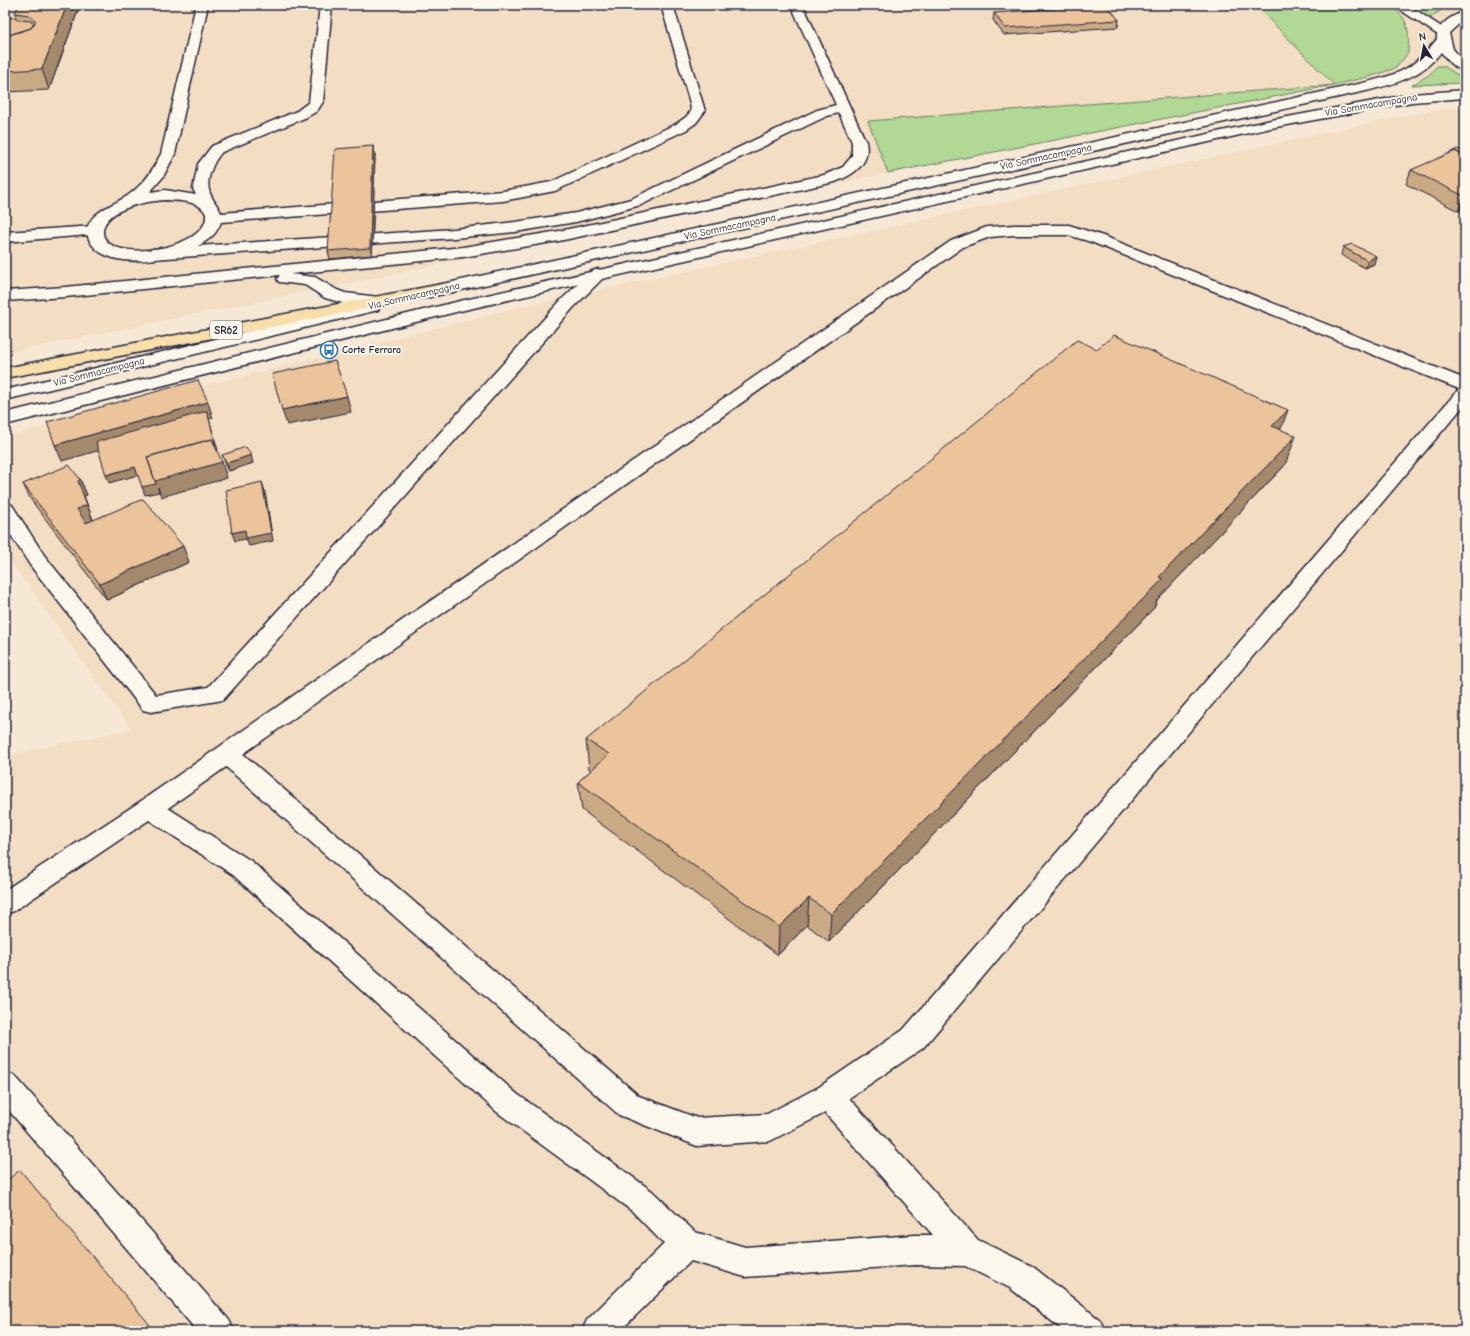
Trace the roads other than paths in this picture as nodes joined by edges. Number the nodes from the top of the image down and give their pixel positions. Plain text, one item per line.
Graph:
1 (202, 5) edge
2 (326, 5) edge
3 (667, 5) edge
4 (797, 5) edge
5 (1399, 5) edge
6 (1465, 16) edge
7 (1443, 36) junction
8 (1465, 69) edge
9 (1465, 94) edge
10 (844, 107) junction
11 (126, 203) junction
12 (211, 211) junction
13 (94, 231) junction
14 (5, 237) edge
15 (146, 255) junction
16 (598, 274) junction
17 (447, 288) junction
18 (5, 296) edge
19 (373, 301) junction
20 (5, 304) edge
21 (5, 373) edge
22 (1465, 386) edge
23 (1465, 393) edge
24 (5, 395) edge
25 (5, 420) edge
26 (5, 510) edge
27 (227, 754) junction
28 (148, 808) junction
29 (5, 903) edge
30 (5, 1085) edge
31 (828, 1096) junction
32 (686, 1244) junction
33 (967, 1251) junction
34 (218, 1331) edge
35 (598, 1331) edge
36 (1089, 1331) edge

1 - 11 street
2 - 12 street
3 - 12 street
4 - 10 street
5 - 7 street
6 - 7 street, Via Sommacampagna
7 - 8 street
7 - 17 street, Via Sommacampagna
9 - 16 street, Via Sommacampagna
10 - 15 street
10 - 18 street
11 - 12 street
11 - 13 street
12 - 15 street
13 - 14 street
13 - 15 street
16 - 25 street, Via Sommacampagna
16 - 26 street
17 - 19 highway, SR62
17 - 24 street, Via Sommacampagna
19 - 20 street
19 - 21 highway, SR62
22 - 27 street
23 - 31 street
27 - 28 street
27 - 31 street
28 - 29 street
28 - 32 street
30 - 34 street
31 - 33 street
32 - 33 street
32 - 35 street
33 - 36 street

